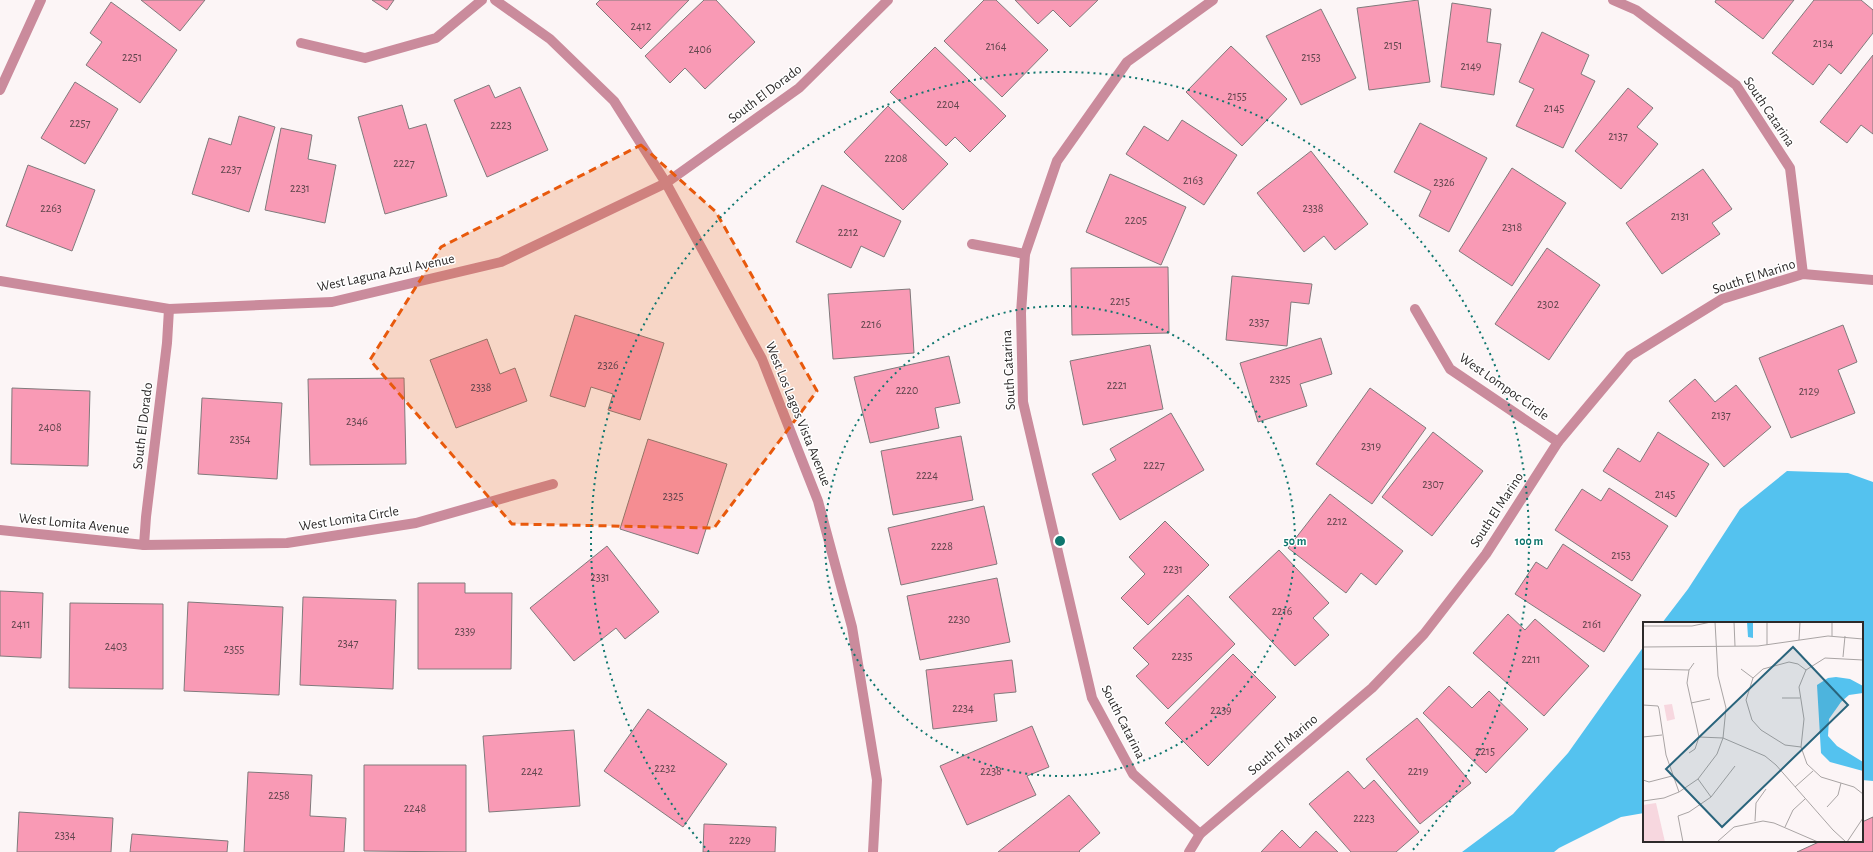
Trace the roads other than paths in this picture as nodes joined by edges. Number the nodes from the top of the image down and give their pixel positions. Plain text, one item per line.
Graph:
1 (42, 0) edge
2 (482, 0) edge
3 (495, 0) edge
4 (888, 0) edge
5 (1212, 0) edge
6 (1613, 0) edge
7 (301, 43) dead end
8 (0, 90) edge
9 (666, 183) junction
10 (972, 244) dead end
11 (1025, 254) junction
12 (1803, 274) junction
13 (1873, 280) edge
14 (0, 281) edge
15 (169, 309) junction
16 (1415, 309) dead end
17 (1558, 442) junction
18 (553, 484) dead end
19 (0, 530) edge
20 (144, 545) junction
21 (1200, 834) junction
22 (872, 852) edge
23 (1188, 852) edge

1 - 8 street
2 - 7 street
3 - 9 street, West Los Lagos Vista Avenue
4 - 9 street, South El Dorado
5 - 11 street, South Catarina
6 - 12 street, South Catarina
9 - 15 street, West Laguna Azul Avenue
9 - 22 street, West Los Lagos Vista Avenue
10 - 11 street
11 - 21 street, South Catarina
12 - 13 street, South El Marino
12 - 17 street, South El Marino
14 - 15 street, West Laguna Azul Avenue
15 - 20 street, South El Dorado
16 - 17 street, West Lompoc Circle
17 - 21 street, South El Marino
18 - 20 street, West Lomita Circle
19 - 20 street, West Lomita Avenue
21 - 23 street, South El Marino

